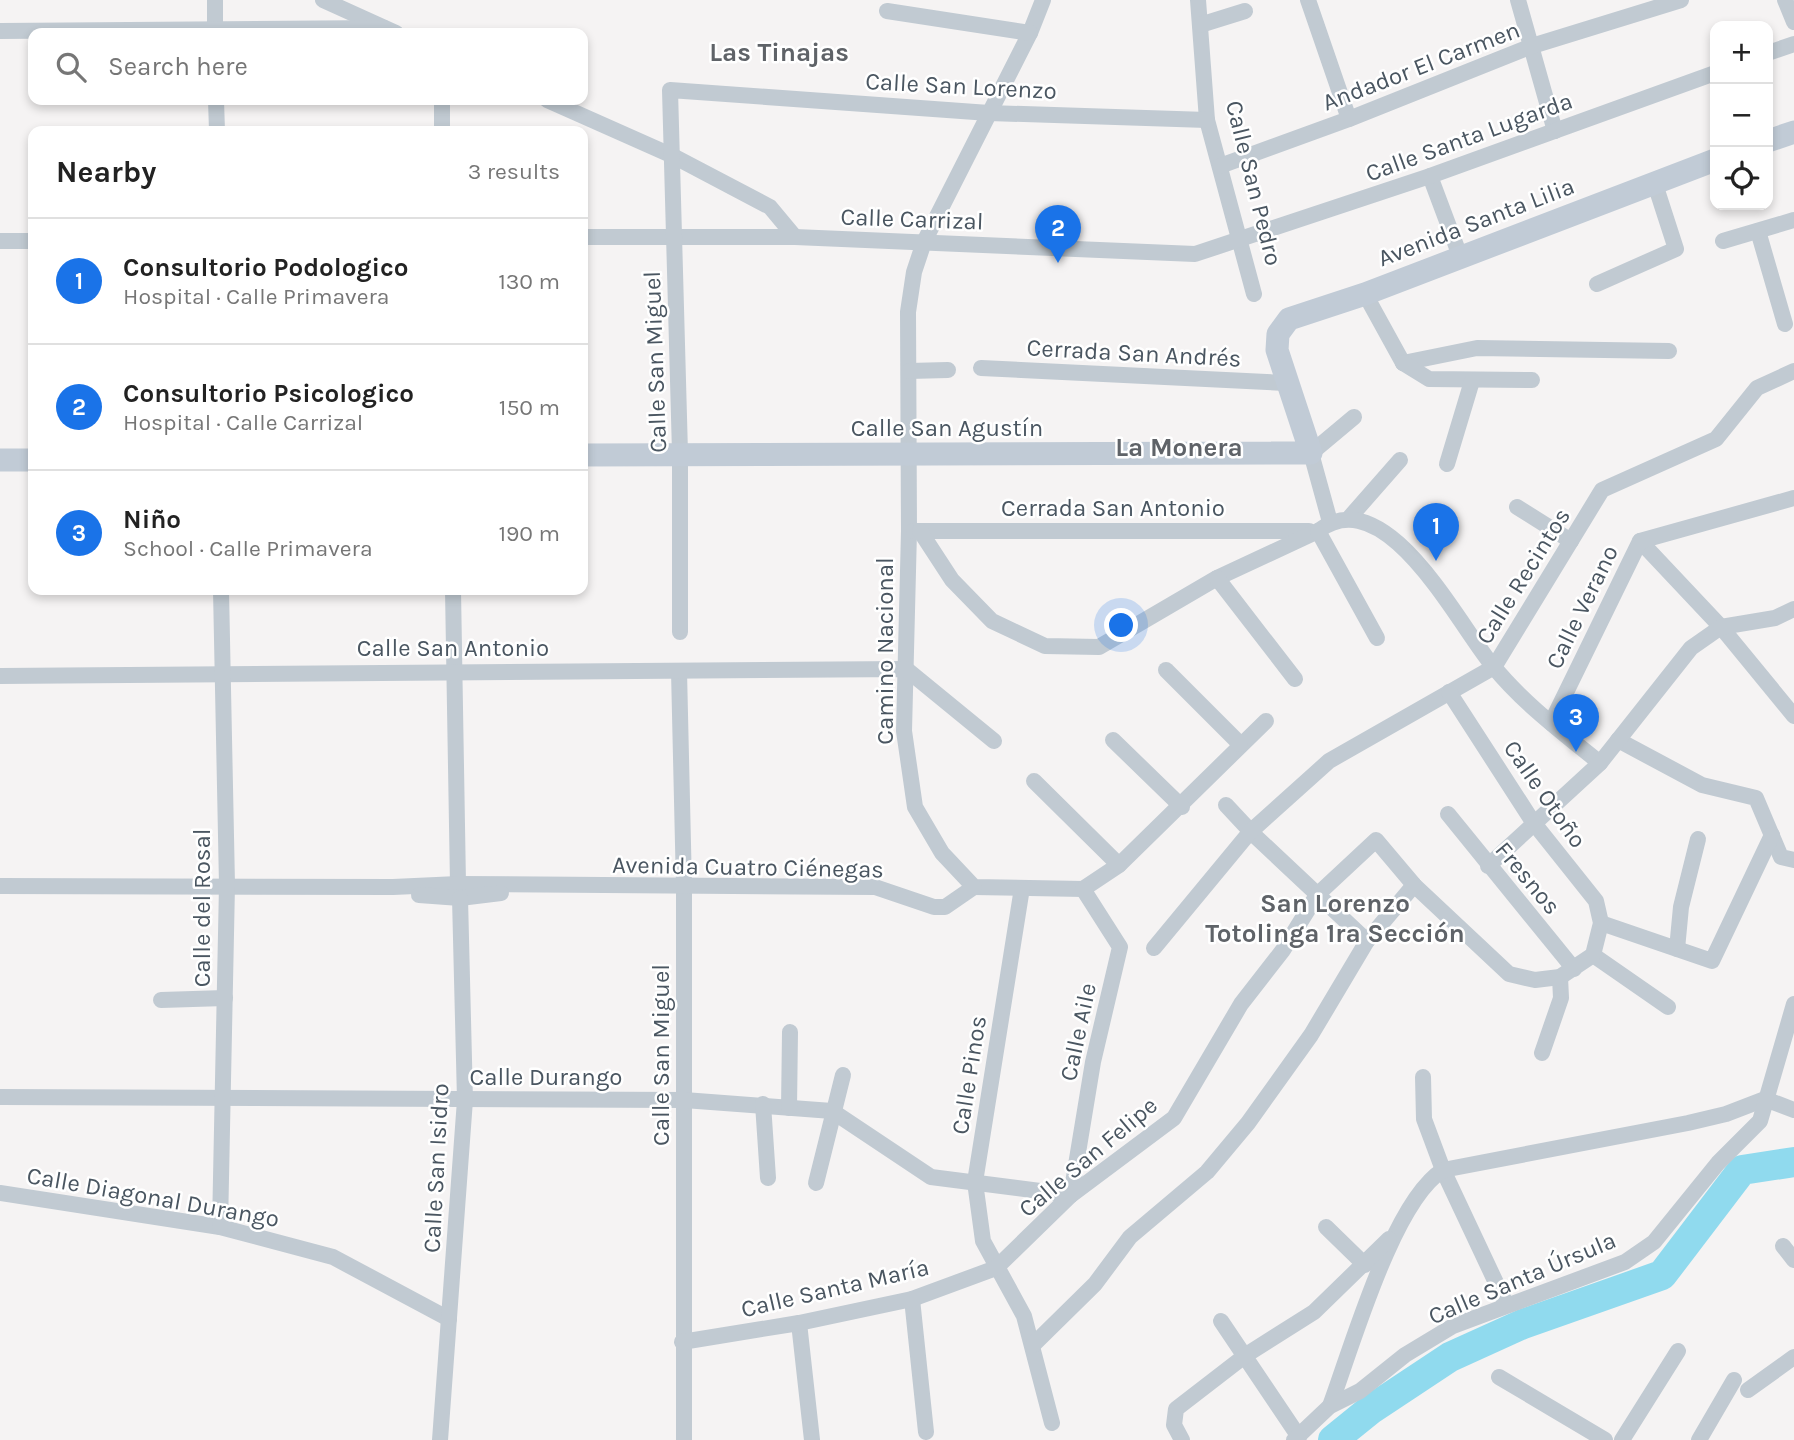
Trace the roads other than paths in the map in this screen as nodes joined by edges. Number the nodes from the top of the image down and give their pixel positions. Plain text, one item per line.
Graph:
1 (215, 0) edge
2 (323, 0) edge
3 (1043, 0) edge
4 (1198, 0) edge
5 (1308, 0) edge
6 (1518, 0) edge
7 (1681, 0) edge
8 (1785, 0) edge
9 (887, 11) dead end
10 (1245, 11) dead end
11 (1794, 22) edge
12 (1199, 25) junction
13 (215, 28) edge
14 (384, 28) edge
15 (0, 31) edge
16 (28, 31) edge
17 (1030, 33) junction
18 (1794, 44) edge
19 (1532, 46) junction
20 (1773, 51) edge
21 (1710, 74) edge
22 (670, 90) joint
23 (216, 105) edge
24 (442, 105) edge
25 (558, 105) edge
26 (989, 113) junction
27 (1349, 119) junction
28 (1207, 120) junction
29 (217, 126) edge
30 (442, 126) edge
31 (1555, 131) junction
32 (1794, 132) edge
33 (1773, 139) edge
34 (673, 156) junction
35 (1710, 162) edge
36 (1220, 166) junction
37 (1430, 176) junction
38 (1654, 181) junction
39 (1794, 220) edge
40 (1758, 231) junction
41 (674, 235) junction
42 (588, 237) edge
43 (795, 237) junction
44 (0, 241) edge
45 (28, 241) edge
46 (1723, 241) dead end
47 (924, 242) junction
48 (1238, 242) junction
49 (1460, 256) junction
50 (1597, 284) dead end
51 (1254, 294) dead end
52 (1365, 294) junction
53 (1785, 324) dead end
54 (1669, 351) dead end
55 (1403, 363) junction
56 (981, 368) dead end
57 (947, 370) dead end
58 (909, 371) junction
59 (1794, 371) edge
60 (1532, 380) dead end
61 (1472, 381) junction
62 (1285, 383) junction
63 (1354, 417) dead end
64 (680, 453) junction
65 (1311, 453) junction
66 (588, 455) edge
67 (907, 455) junction
68 (0, 460) edge
69 (28, 460) edge
70 (1400, 460) dead end
71 (1447, 464) dead end
72 (1794, 498) edge
73 (1517, 507) dead end
74 (1350, 517) junction
75 (1324, 526) junction
76 (914, 531) junction
77 (1572, 541) junction
78 (1640, 541) junction
79 (1217, 578) junction
80 (221, 595) edge
81 (453, 595) edge
82 (1794, 609) edge
83 (1721, 627) junction
84 (680, 632) dead end
85 (1377, 638) dead end
86 (1494, 667) junction
87 (906, 669) junction
88 (454, 670) junction
89 (1166, 670) dead end
90 (679, 671) junction
91 (222, 673) junction
92 (0, 676) edge
93 (1296, 679) dead end
94 (1449, 692) junction
95 (1791, 709) edge
96 (1266, 721) dead end
97 (1551, 723) junction
98 (1113, 740) dead end
99 (1618, 740) junction
100 (995, 741) dead end
101 (1240, 744) junction
102 (1600, 763) junction
103 (1034, 781) dead end
104 (1226, 805) dead end
105 (1182, 807) junction
106 (1448, 814) dead end
107 (1533, 822) junction
108 (1250, 832) junction
109 (1772, 835) junction
110 (1698, 839) dead end
111 (1794, 860) edge
112 (1119, 866) junction
113 (1488, 866) junction
114 (226, 885) junction
115 (1414, 885) junction
116 (0, 886) edge
117 (684, 887) junction
118 (974, 887) junction
119 (1022, 888) junction
120 (1083, 889) junction
121 (459, 891) junction
122 (1317, 895) junction
123 (1601, 923) junction
124 (1367, 941) junction
125 (1154, 948) dead end
126 (1677, 949) junction
127 (1593, 955) junction
128 (1567, 973) junction
129 (225, 998) junction
130 (161, 1000) dead end
131 (1794, 1004) edge
132 (1668, 1007) dead end
133 (790, 1032) dead end
134 (1542, 1053) dead end
135 (843, 1075) dead end
136 (1423, 1077) dead end
137 (225, 1096) junction
138 (0, 1097) edge
139 (1765, 1098) junction
140 (465, 1100) junction
141 (684, 1100) junction
142 (763, 1104) junction
143 (789, 1108) junction
144 (1794, 1110) edge
145 (832, 1111) junction
146 (1443, 1170) junction
147 (768, 1178) dead end
148 (975, 1182) junction
149 (816, 1183) dead end
150 (0, 1193) edge
151 (1071, 1195) junction
152 (220, 1227) junction
153 (1326, 1227) dead end
154 (1396, 1232) junction
155 (1783, 1246) dead end
156 (1794, 1260) edge
157 (1365, 1265) junction
158 (996, 1268) junction
159 (912, 1298) junction
160 (1506, 1304) junction
161 (449, 1320) junction
162 (1221, 1321) dead end
163 (799, 1323) junction
164 (682, 1342) junction
165 (1033, 1345) junction
166 (1678, 1351) dead end
167 (1246, 1355) junction
168 (1794, 1357) edge
169 (1499, 1377) dead end
170 (1734, 1380) dead end
171 (1748, 1390) dead end
172 (1330, 1406) junction
173 (1052, 1423) dead end
174 (926, 1433) dead end
175 (1297, 1438) edge
176 (440, 1440) edge
177 (684, 1440) edge
178 (811, 1440) edge
179 (1182, 1440) edge
180 (1605, 1440) edge
181 (1622, 1440) edge
182 (1699, 1440) edge

1 - 13 street
2 - 14 street
3 - 17 street, Camino Nacional
4 - 12 street, Calle San Pedro
5 - 27 street
6 - 19 street
7 - 19 street, Andador El Carmen
8 - 11 street
9 - 17 street
10 - 12 street
12 - 28 street, Calle San Pedro
15 - 16 street
17 - 26 street, Camino Nacional
18 - 20 street
19 - 27 street, Andador El Carmen
19 - 31 street
21 - 31 street, Calle Santa Lugarda
22 - 26 street, Calle San Lorenzo
22 - 34 street, Calle San Miguel
23 - 29 street
24 - 30 street
25 - 34 street
26 - 28 street, Calle San Lorenzo
26 - 47 street, Camino Nacional
27 - 36 street, Andador El Carmen
28 - 36 street, Calle San Pedro
31 - 37 street, Calle Santa Lugarda
32 - 33 street
34 - 41 street, Calle San Miguel
34 - 43 street
35 - 38 street, Avenida Santa Lilia
36 - 48 street, Calle San Pedro
37 - 48 street, Calle Santa Lugarda
37 - 49 street
38 - 49 street, Avenida Santa Lilia
38 - 50 street
39 - 40 street
40 - 46 street
40 - 53 street
41 - 42 street, Calle Carrizal
41 - 43 street, Calle Carrizal
41 - 64 street, Calle San Miguel
43 - 47 street, Calle Carrizal
44 - 45 street
47 - 48 street, Calle Carrizal
47 - 58 street, Camino Nacional
48 - 51 street, Calle San Pedro
49 - 52 street, Avenida Santa Lilia
52 - 55 street
52 - 62 street, Avenida Santa Lilia
54 - 55 street
55 - 61 street
56 - 62 street, Cerrada San Andrés
57 - 58 street
58 - 67 street, Camino Nacional
59 - 77 street, Calle Recintos
60 - 61 street
61 - 71 street
62 - 65 street
63 - 65 street
64 - 66 street, Calle San Agustín
64 - 67 street, Calle San Agustín
64 - 84 street, Calle San Miguel
65 - 67 street, Calle San Agustín
65 - 75 street
67 - 76 street, Camino Nacional
68 - 69 street
70 - 74 street
72 - 78 street, Calle Verano
73 - 77 street
74 - 75 street
74 - 86 street
75 - 76 street, Cerrada San Antonio
75 - 79 street
75 - 85 street
76 - 79 street
76 - 87 street, Camino Nacional
77 - 86 street, Calle Recintos
78 - 83 street
78 - 97 street, Calle Verano
79 - 93 street
80 - 91 street, Calle del Rosal
81 - 88 street, Calle San Isidro
82 - 83 street
83 - 95 street
83 - 99 street
86 - 94 street, Calle Recintos
86 - 97 street
87 - 90 street, Calle San Antonio
87 - 100 street
87 - 118 street, Camino Nacional
88 - 90 street, Calle San Antonio
88 - 91 street, Calle San Antonio
88 - 121 street, Calle San Isidro
89 - 101 street
90 - 117 street, Calle San Miguel
91 - 92 street, Calle San Antonio
91 - 114 street, Calle del Rosal
94 - 107 street, Calle Otoño
94 - 108 street, Calle Recintos
96 - 101 street
97 - 102 street
98 - 105 street
99 - 102 street
99 - 109 street
101 - 105 street
102 - 107 street
103 - 112 street
104 - 108 street
105 - 112 street
106 - 113 street, Fresnos
107 - 113 street
107 - 123 street, Calle Otoño
108 - 122 street
108 - 125 street, Calle Recintos
109 - 111 street
109 - 126 street
110 - 126 street
112 - 120 street
113 - 128 street, Fresnos
114 - 116 street, Avenida Cuatro Ciénegas
114 - 121 street, Avenida Cuatro Ciénegas
114 - 129 street, Calle del Rosal
115 - 122 street, Calle San Felipe
115 - 124 street
115 - 128 street
117 - 118 street, Avenida Cuatro Ciénegas
117 - 121 street, Avenida Cuatro Ciénegas
117 - 141 street, Calle San Miguel
118 - 119 street
119 - 120 street
119 - 148 street, Calle Pinos
120 - 151 street, Calle Aile
121 - 140 street, Calle San Isidro
122 - 124 street
122 - 151 street, Calle San Felipe
123 - 126 street
123 - 127 street
124 - 165 street
127 - 128 street
127 - 132 street
128 - 134 street
129 - 130 street
129 - 137 street, Calle del Rosal
131 - 139 street, Calle Santa Úrsula
133 - 143 street
135 - 145 street
136 - 146 street
137 - 138 street, Calle Durango
137 - 140 street, Calle Durango
137 - 152 street, Calle del Rosal
139 - 144 street
139 - 146 street
139 - 160 street, Calle Santa Úrsula
140 - 141 street, Calle Durango
140 - 161 street, Calle San Isidro
141 - 142 street, Calle Durango
141 - 164 street, Calle San Miguel
142 - 143 street, Calle Durango
142 - 147 street
143 - 145 street, Calle Durango
145 - 148 street, Calle Durango
145 - 149 street
146 - 154 street
146 - 160 street
148 - 151 street, Calle Durango
148 - 158 street, Calle Pinos
150 - 152 street, Calle Diagonal Durango
151 - 158 street, Calle San Felipe
152 - 161 street, Calle Diagonal Durango
153 - 157 street
154 - 157 street
154 - 172 street
155 - 156 street
157 - 167 street
158 - 159 street, Calle Santa María
158 - 165 street, Calle Pinos
159 - 163 street, Calle Santa María
159 - 174 street
160 - 172 street, Calle Santa Úrsula
161 - 176 street, Calle San Isidro
162 - 167 street
163 - 164 street, Calle Santa María
163 - 178 street
164 - 177 street, Calle San Miguel
165 - 173 street, Calle Pinos
166 - 181 street
167 - 175 street
167 - 179 street
168 - 171 street
169 - 180 street
170 - 182 street
172 - 175 street, Calle Santa Úrsula

